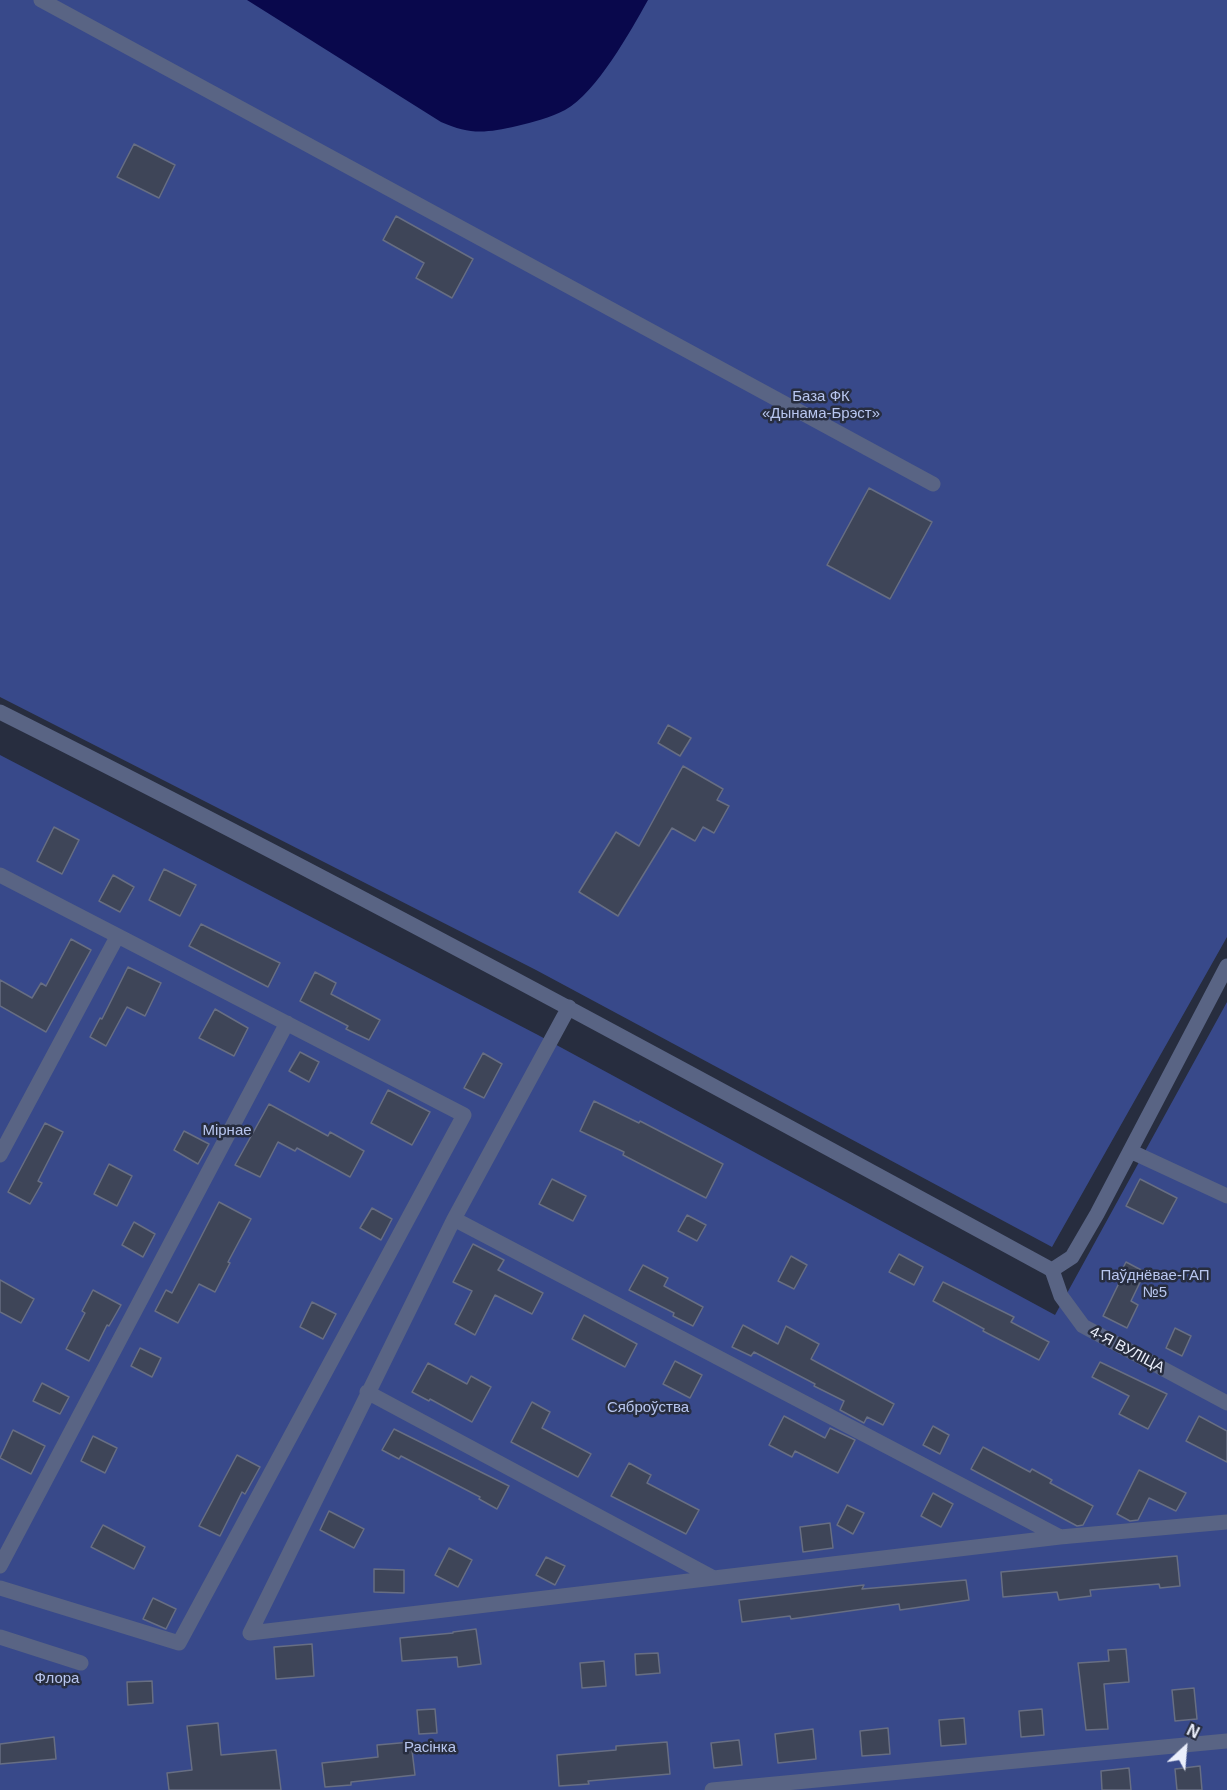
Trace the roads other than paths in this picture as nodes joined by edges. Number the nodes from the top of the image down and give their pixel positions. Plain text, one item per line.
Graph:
1 (41, 0) edge
2 (933, 484) dead end
3 (0, 712) edge
4 (0, 875) edge
5 (117, 937) junction
6 (1227, 966) edge
7 (1222, 987) edge
8 (569, 1007) junction
9 (287, 1023) junction
10 (1130, 1151) junction
11 (0, 1155) edge
12 (1227, 1196) edge
13 (454, 1219) junction
14 (1052, 1270) junction
15 (368, 1392) junction
16 (1227, 1403) edge
17 (1227, 1522) edge
18 (1060, 1537) junction
19 (0, 1566) edge
20 (712, 1577) junction
21 (0, 1588) edge
22 (0, 1637) edge
23 (81, 1662) dead end
24 (1227, 1741) edge
25 (712, 1790) edge

1 - 2 street
3 - 8 street
4 - 5 street
5 - 9 street
5 - 11 street
6 - 7 street
7 - 10 street
8 - 13 street
8 - 14 street
9 - 19 street
9 - 21 street
10 - 12 street
10 - 14 street
13 - 15 street
13 - 18 street
14 - 16 street, 4-Я ВУЛІЦА
15 - 20 street
15 - 20 street
17 - 18 street
18 - 20 street
22 - 23 street
24 - 25 street

